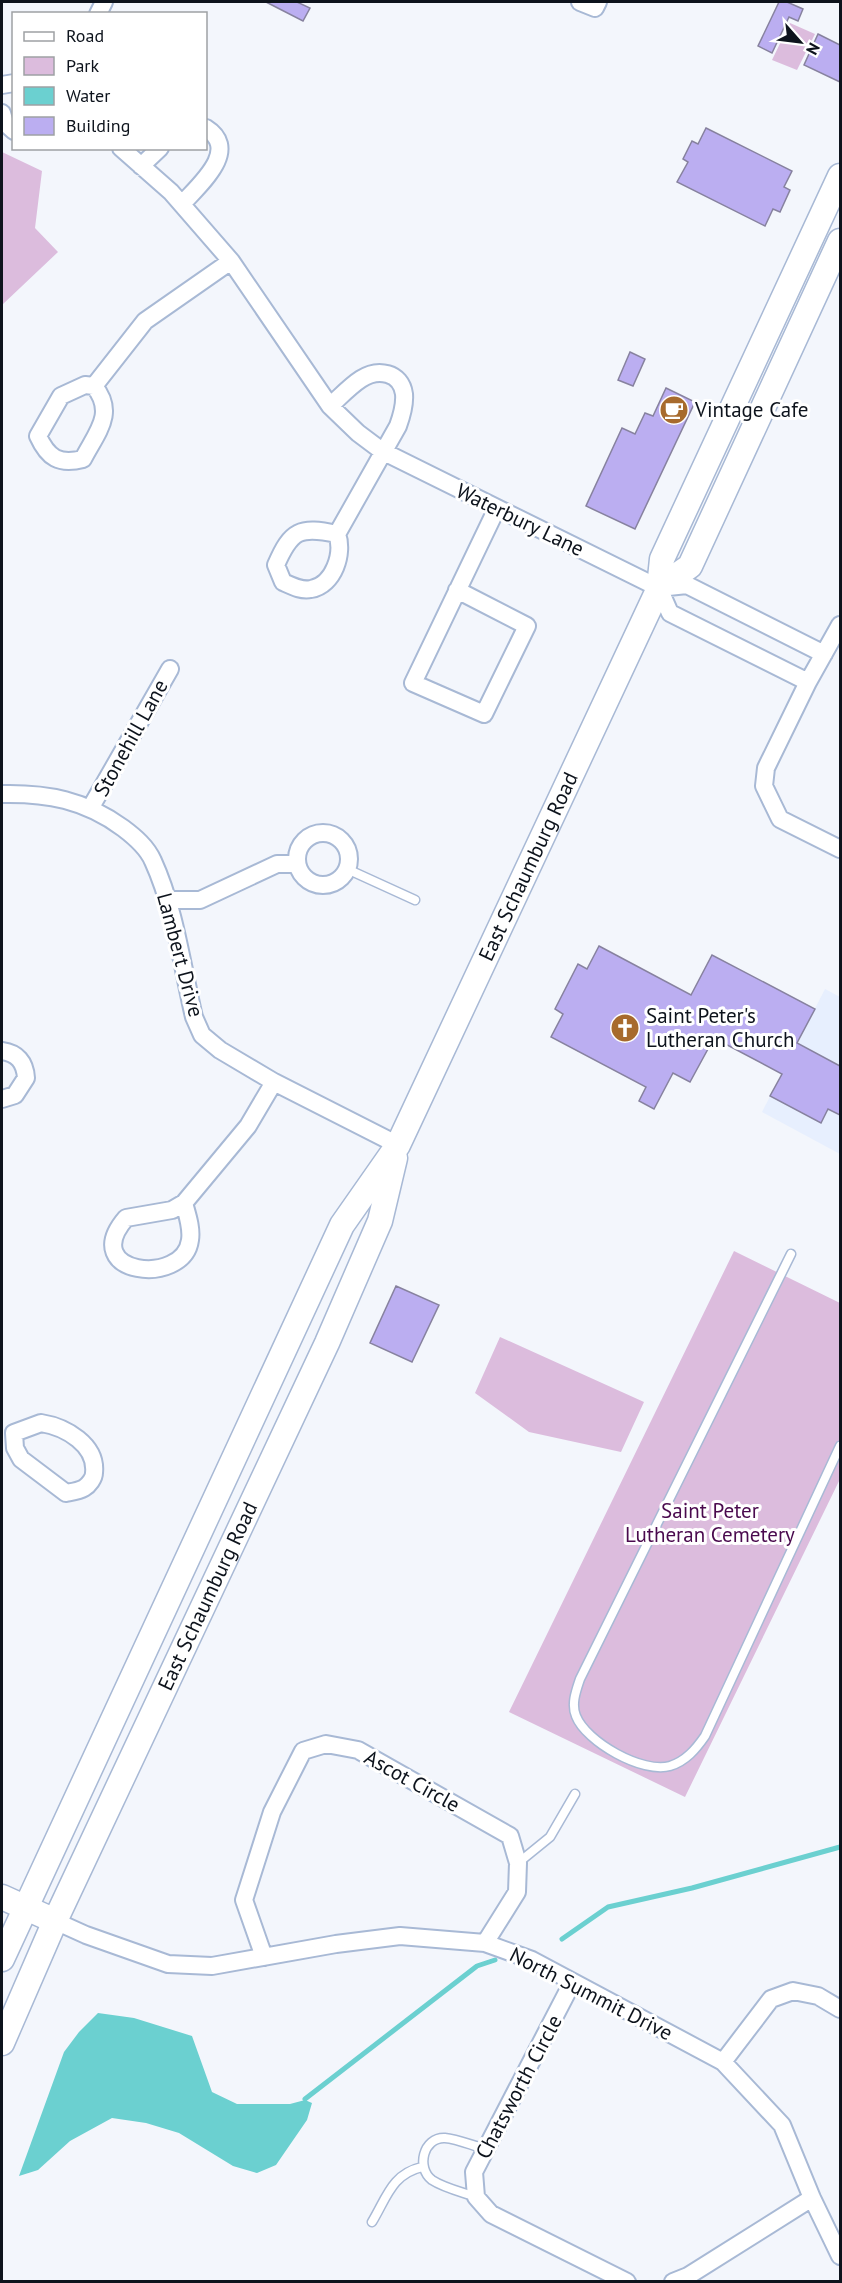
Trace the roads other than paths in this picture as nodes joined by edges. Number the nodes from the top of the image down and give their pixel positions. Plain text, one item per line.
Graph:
1 (2, 113) edge
2 (12, 129) edge
3 (207, 129) edge
4 (123, 150) edge
5 (158, 150) edge
6 (141, 166) junction
7 (840, 176) edge
8 (182, 204) junction
9 (840, 241) edge
10 (231, 261) junction
11 (94, 386) junction
12 (330, 406) junction
13 (382, 451) junction
14 (497, 508) junction
15 (337, 534) dead end
16 (659, 588) junction
17 (457, 590) junction
18 (840, 625) edge
19 (824, 654) junction
20 (170, 669) dead end
21 (808, 682) junction
22 (2, 794) edge
23 (91, 807) junction
24 (840, 849) edge
25 (297, 864) junction
26 (347, 869) junction
27 (167, 900) junction
28 (415, 900) dead end
29 (2, 1051) edge
30 (274, 1082) junction
31 (2, 1099) edge
32 (398, 1145) junction
33 (184, 1203) junction
34 (791, 1254) dead end
35 (8, 1431) edge
36 (840, 1446) edge
37 (575, 1794) dead end
38 (518, 1863) junction
39 (2, 1897) edge
40 (24, 1907) junction
41 (55, 1921) junction
42 (485, 1943) junction
43 (264, 1957) junction
44 (2, 1959) edge
45 (572, 1983) junction
46 (840, 2009) edge
47 (2, 2043) edge
48 (723, 2062) junction
49 (486, 2150) junction
50 (422, 2167) junction
51 (476, 2197) junction
52 (812, 2198) junction
53 (372, 2222) dead end
54 (840, 2256) edge
55 (627, 2282) edge
56 (673, 2282) edge

1 - 2 street
3 - 8 street
4 - 6 street, Waterbury Lane
5 - 6 street
6 - 8 street, Waterbury Lane
7 - 16 main road, East Schaumburg Road
8 - 10 street, Waterbury Lane
9 - 16 main road, East Schaumburg Road
10 - 11 street
10 - 12 street, Waterbury Lane
11 - 11 street
12 - 13 street, Waterbury Lane
12 - 13 street
13 - 14 street, Waterbury Lane
13 - 15 street
14 - 16 street, Waterbury Lane
14 - 17 street
16 - 19 street
16 - 21 street
16 - 32 main road, East Schaumburg Road
17 - 17 street
18 - 19 street
19 - 21 street
20 - 23 street, Stonehill Lane
21 - 24 street
22 - 23 street, Lambert Drive
23 - 27 street, Lambert Drive
25 - 26 street
25 - 26 street
25 - 27 street
26 - 28 lane
27 - 30 street, Lambert Drive
29 - 31 street
30 - 32 street, Lambert Drive
30 - 33 street
32 - 40 main road, East Schaumburg Road
32 - 41 main road, East Schaumburg Road
33 - 33 street
34 - 36 lane
35 - 35 street
37 - 38 lane
38 - 42 street, Ascot Circle
38 - 43 street, Ascot Circle
39 - 40 main road
40 - 41 main road
40 - 44 main road, East Schaumburg Road
41 - 43 street, North Summit Drive
41 - 47 main road, East Schaumburg Road
42 - 43 street, North Summit Drive
42 - 45 street, North Summit Drive
45 - 48 street, North Summit Drive
45 - 49 street, Chatsworth Circle
46 - 48 street
48 - 52 street, North Summit Drive
49 - 50 lane
49 - 51 street, Chatsworth Circle
50 - 51 lane
50 - 53 lane
51 - 55 street
52 - 54 street, North Summit Drive
52 - 56 street

